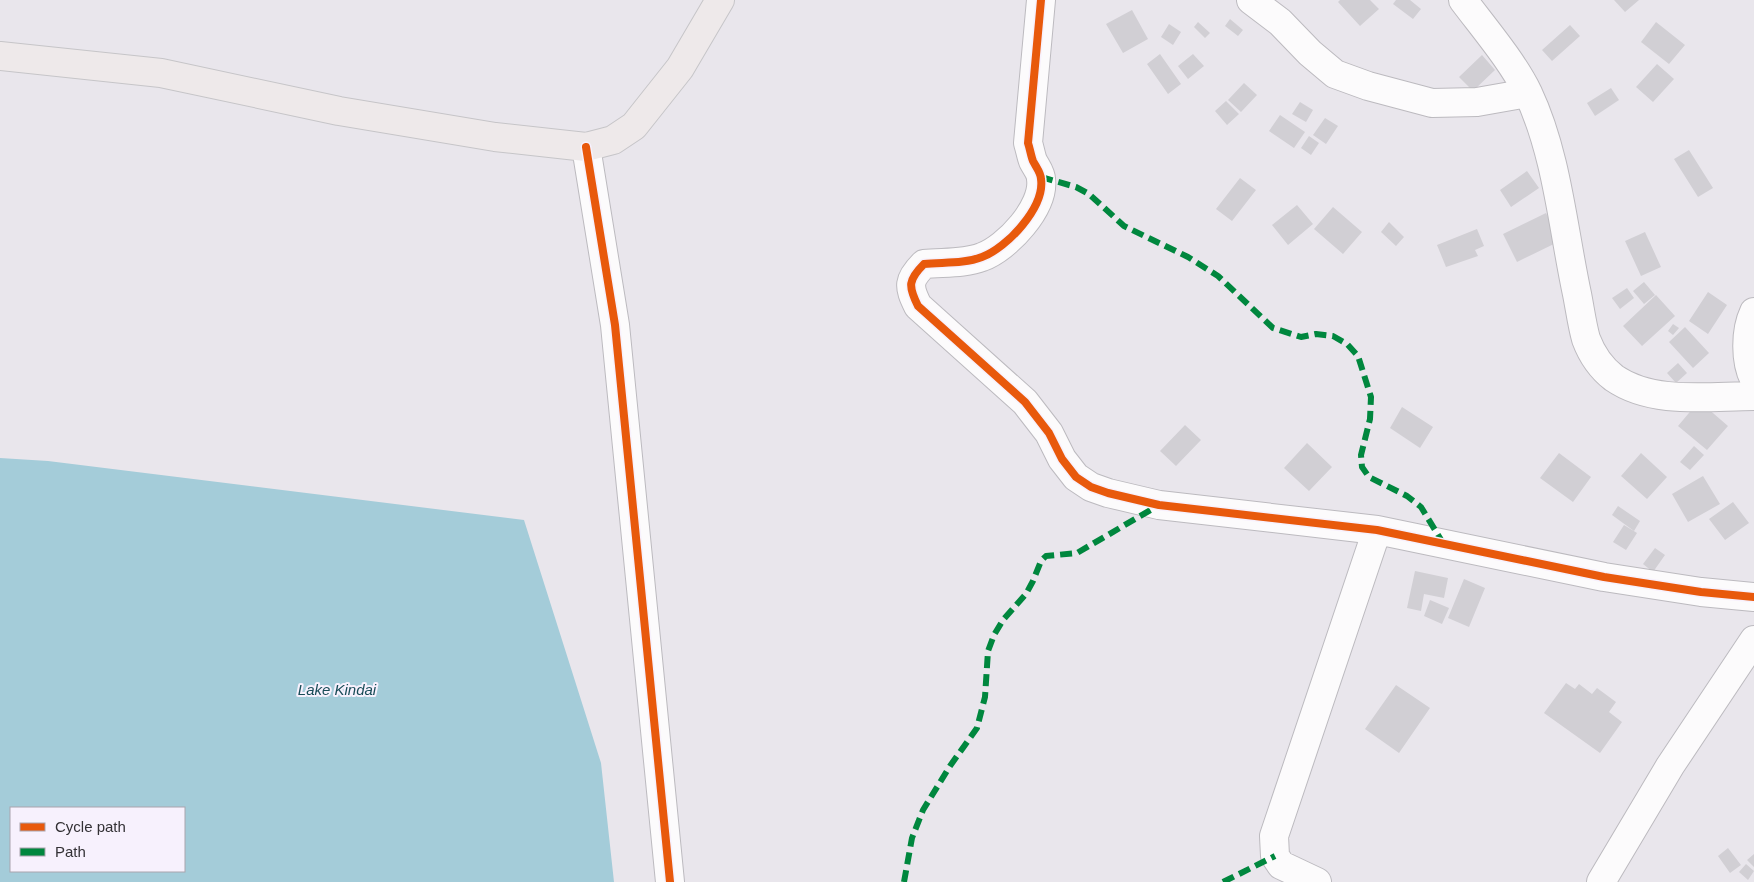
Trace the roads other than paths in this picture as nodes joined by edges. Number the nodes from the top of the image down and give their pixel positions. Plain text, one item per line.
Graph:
1 (720, 0) edge
2 (1041, 0) edge
3 (1251, 0) edge
4 (1463, 0) edge
5 (0, 56) edge
6 (1528, 93) junction
7 (586, 147) junction
8 (1754, 312) edge
9 (1754, 379) edge
10 (1754, 396) edge
11 (1377, 530) junction
12 (1754, 597) edge
13 (1754, 640) edge
14 (670, 882) edge
15 (1317, 882) edge
16 (1602, 882) edge

1 - 7 main road
2 - 11 street
3 - 6 street
4 - 6 street
5 - 7 main road
6 - 10 street
7 - 14 street
8 - 9 street
11 - 12 street
11 - 15 street
13 - 16 street

